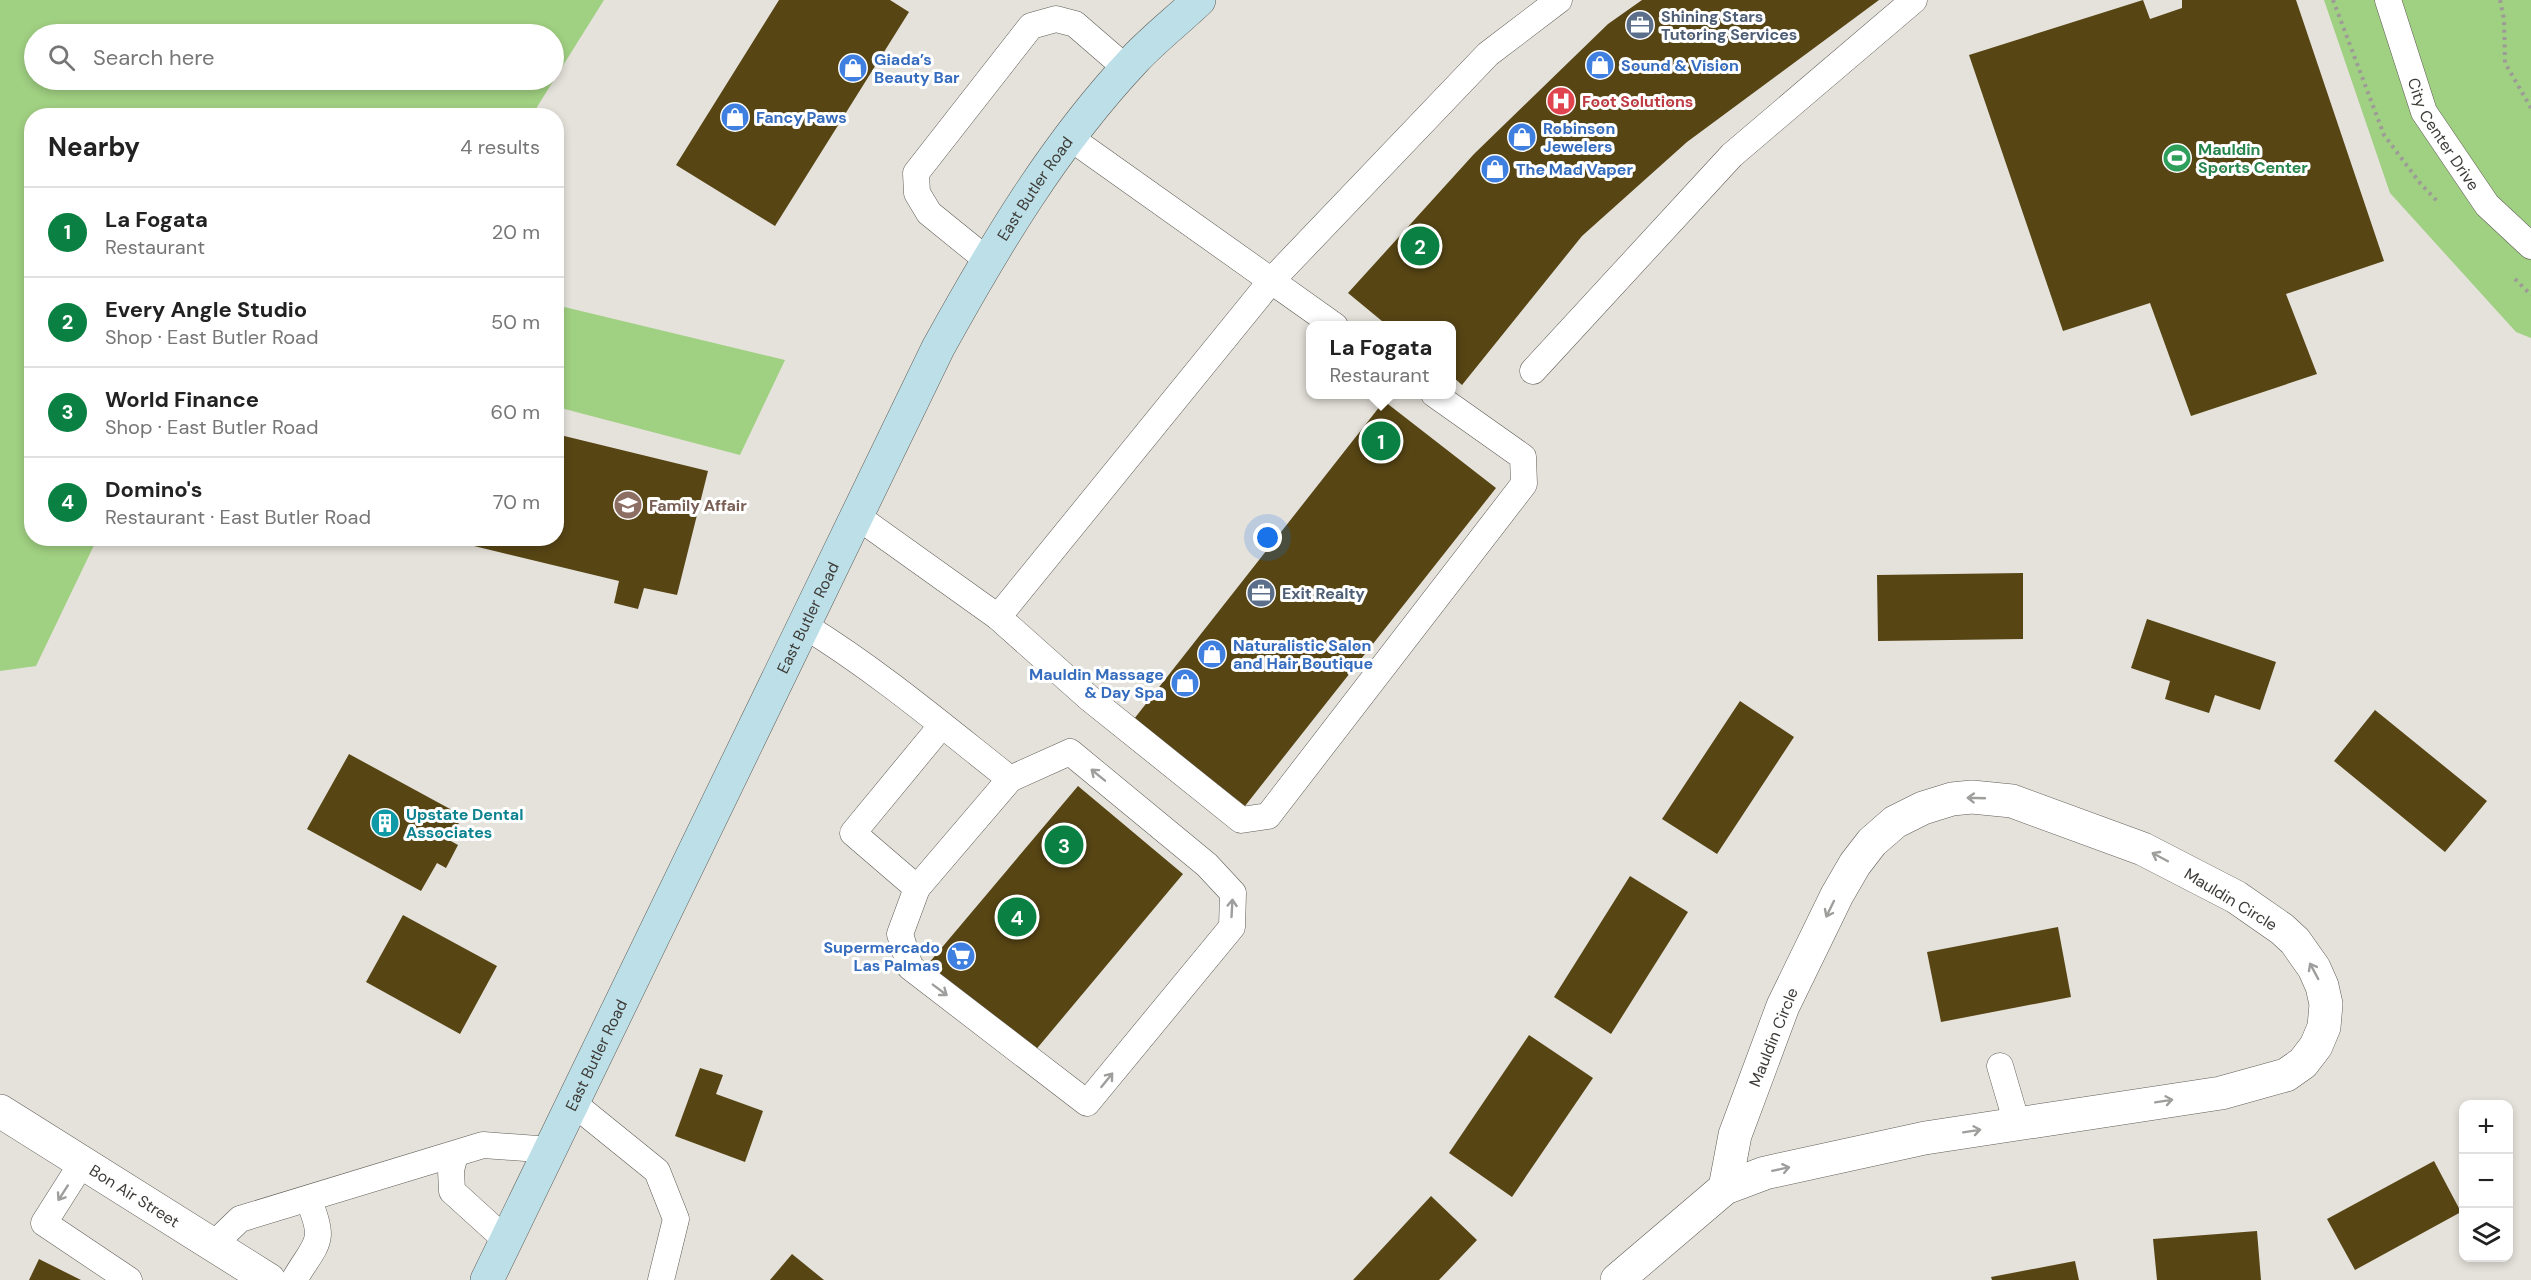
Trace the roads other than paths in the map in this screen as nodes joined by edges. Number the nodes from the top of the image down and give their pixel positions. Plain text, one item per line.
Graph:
1 (1199, 0) edge
2 (1914, 0) edge
3 (2388, 0) edge
4 (1545, 4) edge
5 (1127, 69) junction
6 (1069, 137) junction
7 (2531, 246) edge
8 (987, 260) junction
9 (1271, 281) junction
10 (1328, 321) edge
11 (1533, 371) dead end
12 (1441, 399) edge
13 (858, 517) junction
14 (998, 617) junction
15 (805, 626) junction
16 (942, 725) junction
17 (1010, 779) junction
18 (917, 888) junction
19 (2000, 1066) dead end
20 (573, 1103) junction
21 (0, 1111) edge
22 (2017, 1124) junction
23 (551, 1150) junction
24 (455, 1155) junction
25 (82, 1162) junction
26 (1725, 1188) junction
27 (308, 1199) junction
28 (506, 1240) junction
29 (213, 1245) junction
30 (129, 1280) edge
31 (269, 1280) edge
32 (294, 1280) edge
33 (487, 1280) edge
34 (661, 1280) edge
35 (1617, 1280) edge

1 - 5 main road, East Butler Road
2 - 11 lane
3 - 7 lane, City Center Drive
4 - 9 lane
5 - 6 main road, East Butler Road
5 - 8 lane
6 - 8 main road, East Butler Road
6 - 9 lane
8 - 13 main road, East Butler Road
9 - 10 lane
9 - 14 lane
12 - 14 lane
13 - 14 lane
13 - 15 main road, East Butler Road
15 - 16 lane
15 - 20 main road, East Butler Road
16 - 17 lane
16 - 18 lane
17 - 18 lane
18 -> 17 lane
19 - 22 lane
20 - 23 main road, East Butler Road
20 - 34 lane
21 - 25 street, Bon Air Street
26 -> 22 street, Mauldin Circle
22 -> 26 street, Mauldin Circle
23 - 24 lane
23 - 28 main road, East Butler Road
24 - 27 lane
24 - 28 lane
25 - 29 street, Bon Air Street
25 -> 30 lane
26 - 35 street, Mauldin Circle
27 - 29 lane
27 - 32 lane
28 - 33 main road, East Butler Road
29 - 31 street, Bon Air Street

